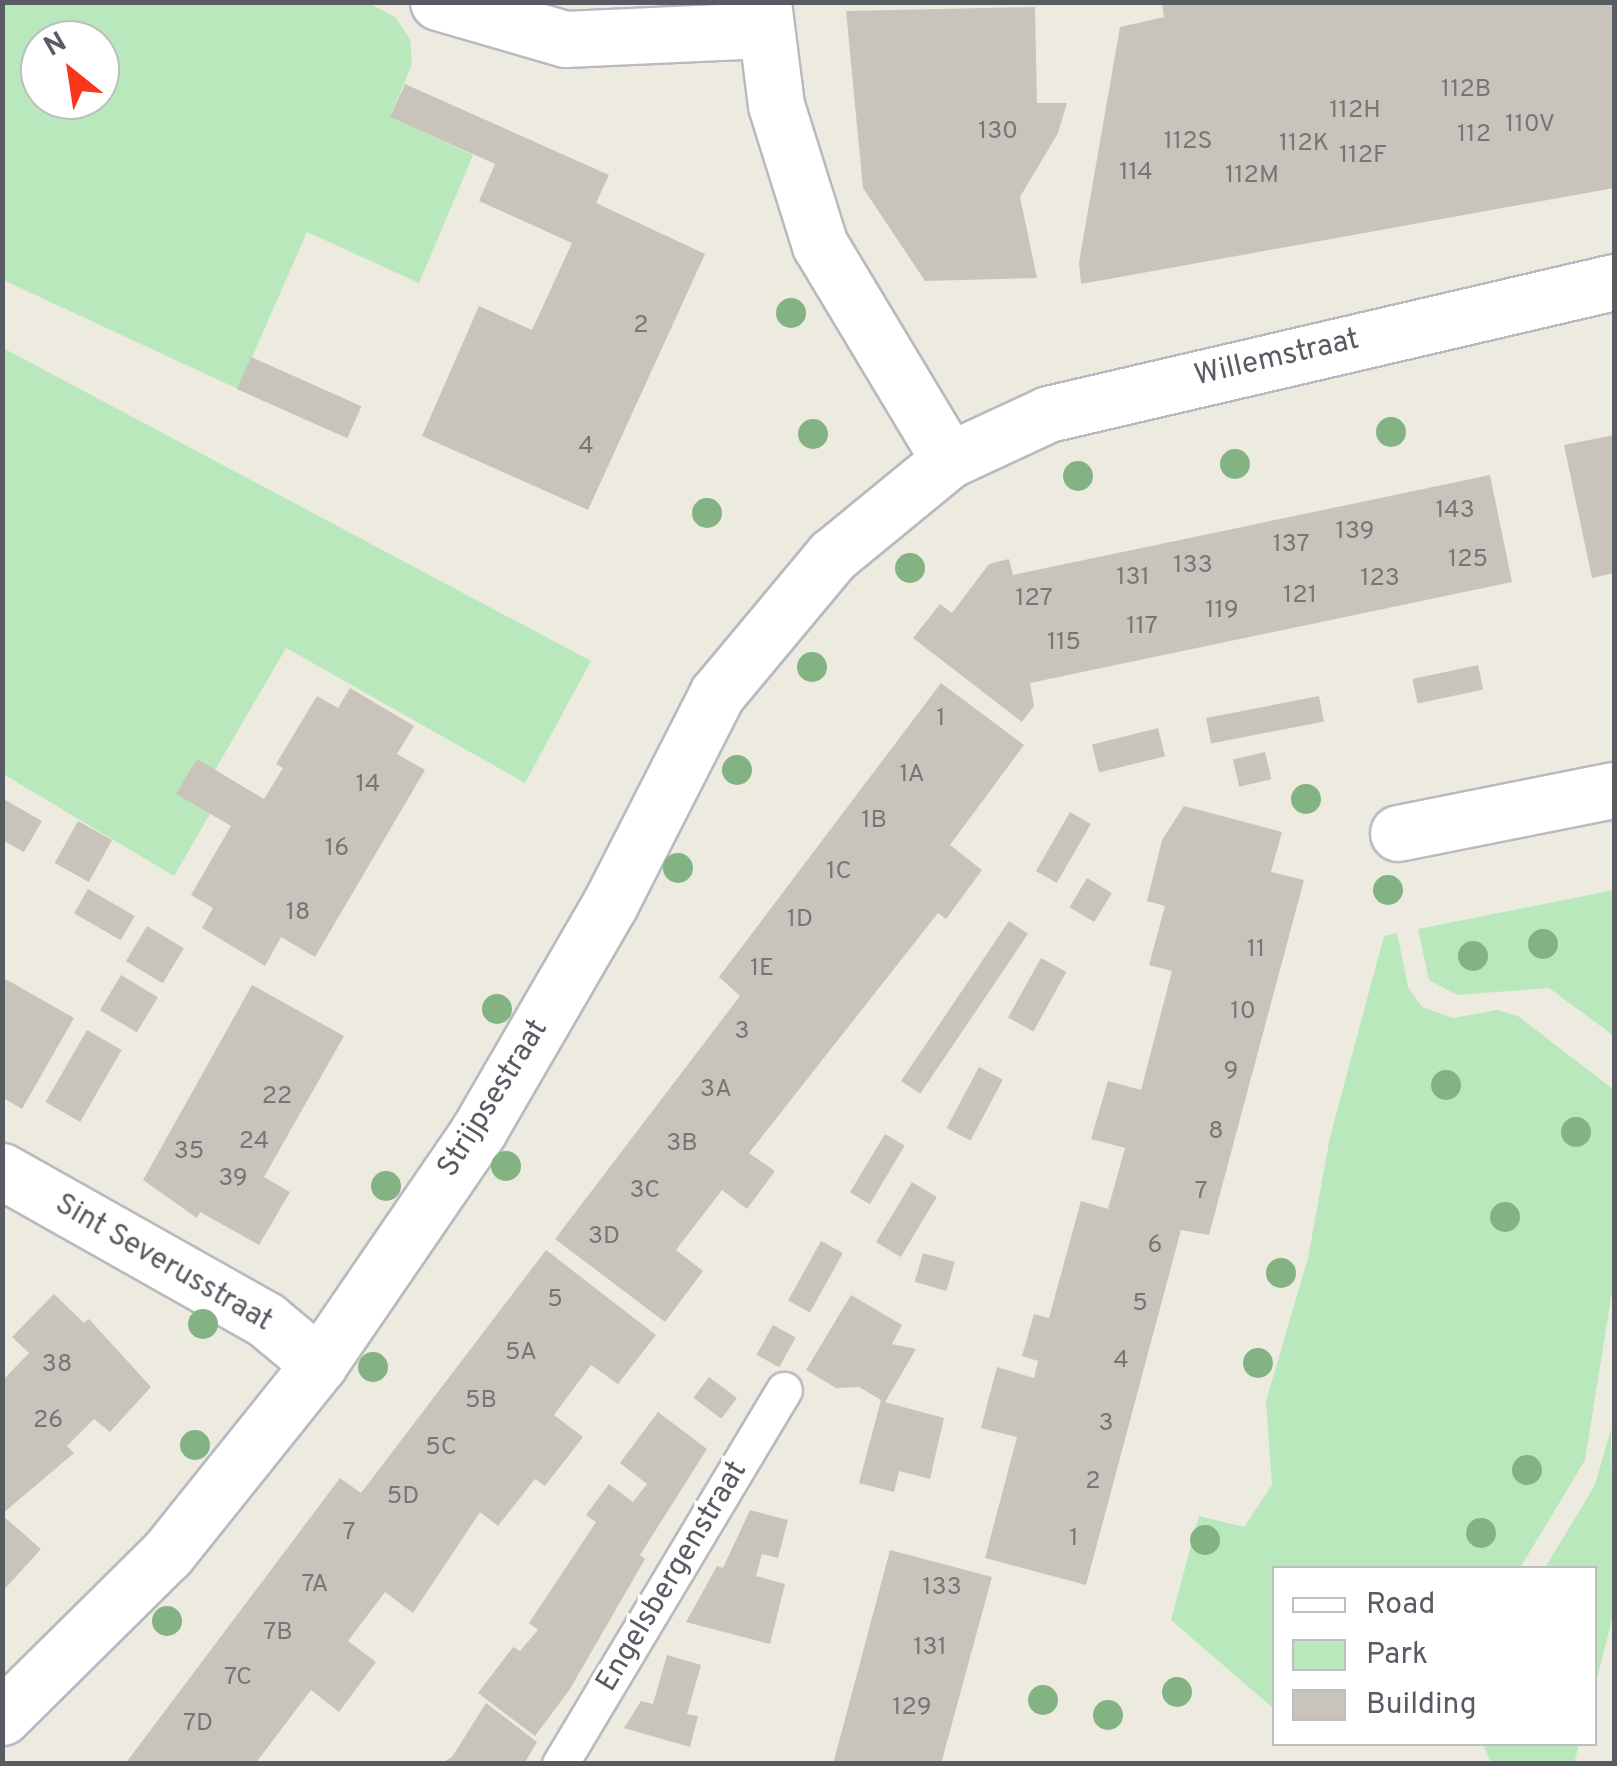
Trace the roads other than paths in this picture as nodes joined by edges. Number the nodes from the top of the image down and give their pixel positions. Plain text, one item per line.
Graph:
1 (438, 2) edge
2 (764, 16) edge
3 (1614, 282) edge
4 (948, 460) junction
5 (1614, 790) edge
6 (1398, 833) dead end
7 (2, 1171) edge
8 (318, 1364) junction
9 (784, 1390) dead end
10 (2, 1717) edge
11 (560, 1764) edge

1 - 2 street
2 - 4 street
3 - 4 street, Willemstraat
4 - 8 street, Strijpsestraat
5 - 6 street
7 - 8 street, Sint Severusstraat
8 - 10 street, Strijpsestraat
9 - 11 lane, Engelsbergenstraat

